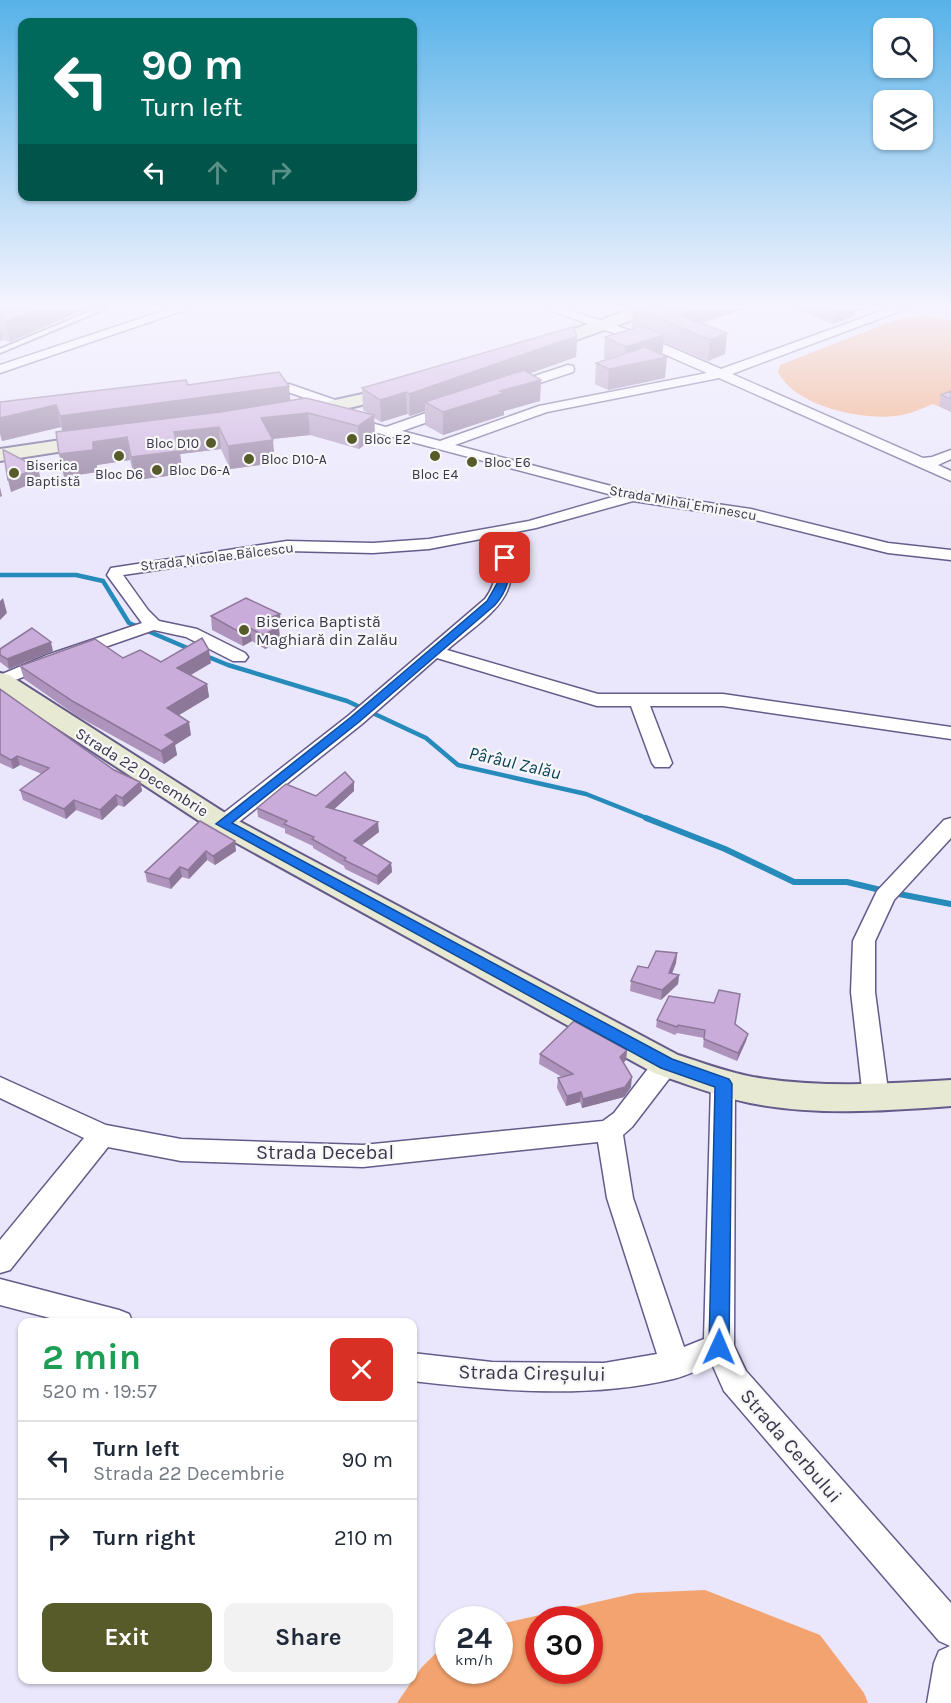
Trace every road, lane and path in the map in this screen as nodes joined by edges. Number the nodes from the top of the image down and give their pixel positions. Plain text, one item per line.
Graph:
1 (513, 387) edge
2 (652, 387) edge
3 (751, 387) edge
4 (411, 388) edge
5 (244, 390) edge
6 (500, 392) edge
7 (466, 404) edge
8 (339, 406) junction
9 (313, 411) junction
10 (281, 417) edge
11 (387, 431) junction
12 (111, 439) edge
13 (438, 446) junction
14 (0, 454) edge
15 (951, 454) edge
16 (921, 462) junction
17 (951, 477) edge
18 (633, 496) junction
19 (492, 534) junction
20 (951, 555) edge
21 (153, 625) junction
22 (434, 652) junction
23 (239, 657) dead end
24 (1, 680) edge
25 (639, 701) junction
26 (951, 733) edge
27 (662, 763) dead end
28 (223, 824) junction
29 (951, 825) edge
30 (666, 1064) junction
31 (723, 1084) junction
32 (0, 1087) edge
33 (951, 1093) edge
34 (876, 1098) junction
35 (609, 1131) junction
36 (102, 1135) junction
37 (0, 1261) edge
38 (0, 1292) edge
39 (100, 1318) edge
40 (719, 1347) junction
41 (675, 1365) junction
42 (417, 1368) edge
43 (951, 1629) edge
44 (951, 1663) edge
45 (945, 1703) edge

1 - 6 street
2 - 13 street
3 - 16 street
4 - 8 main road
5 - 8 street
7 - 11 street
8 - 9 main road
9 - 10 main road
9 - 11 street, Strada Mihai Eminescu
11 - 13 street, Strada Mihai Eminescu
12 - 14 main road
13 - 18 street, Strada Mihai Eminescu
15 - 16 street
16 - 17 street
18 - 19 street, Strada Nicolae Bălcescu
18 - 20 street, Strada Mihai Eminescu
19 - 21 street, Strada Nicolae Bălcescu
19 - 22 street
21 - 23 street
21 - 24 street
22 - 25 street
22 - 28 street
24 - 28 main road, Strada 22 Decembrie
25 - 26 street
25 - 27 street
28 - 30 main road, Strada 22 Decembrie
29 - 34 street
30 - 31 main road, Strada 22 Decembrie
30 - 35 street
31 - 34 main road, Strada 22 Decembrie
31 - 40 street, Strada Cerbului
32 - 36 street, Strada Decebal
33 - 34 main road, Strada 22 Decembrie
35 - 36 street, Strada Decebal
35 - 41 street
36 - 37 street
38 - 39 street
40 - 41 street, Strada Cireșului
40 - 43 street, Strada Cerbului
41 - 42 street, Strada Cireșului
44 - 45 street

